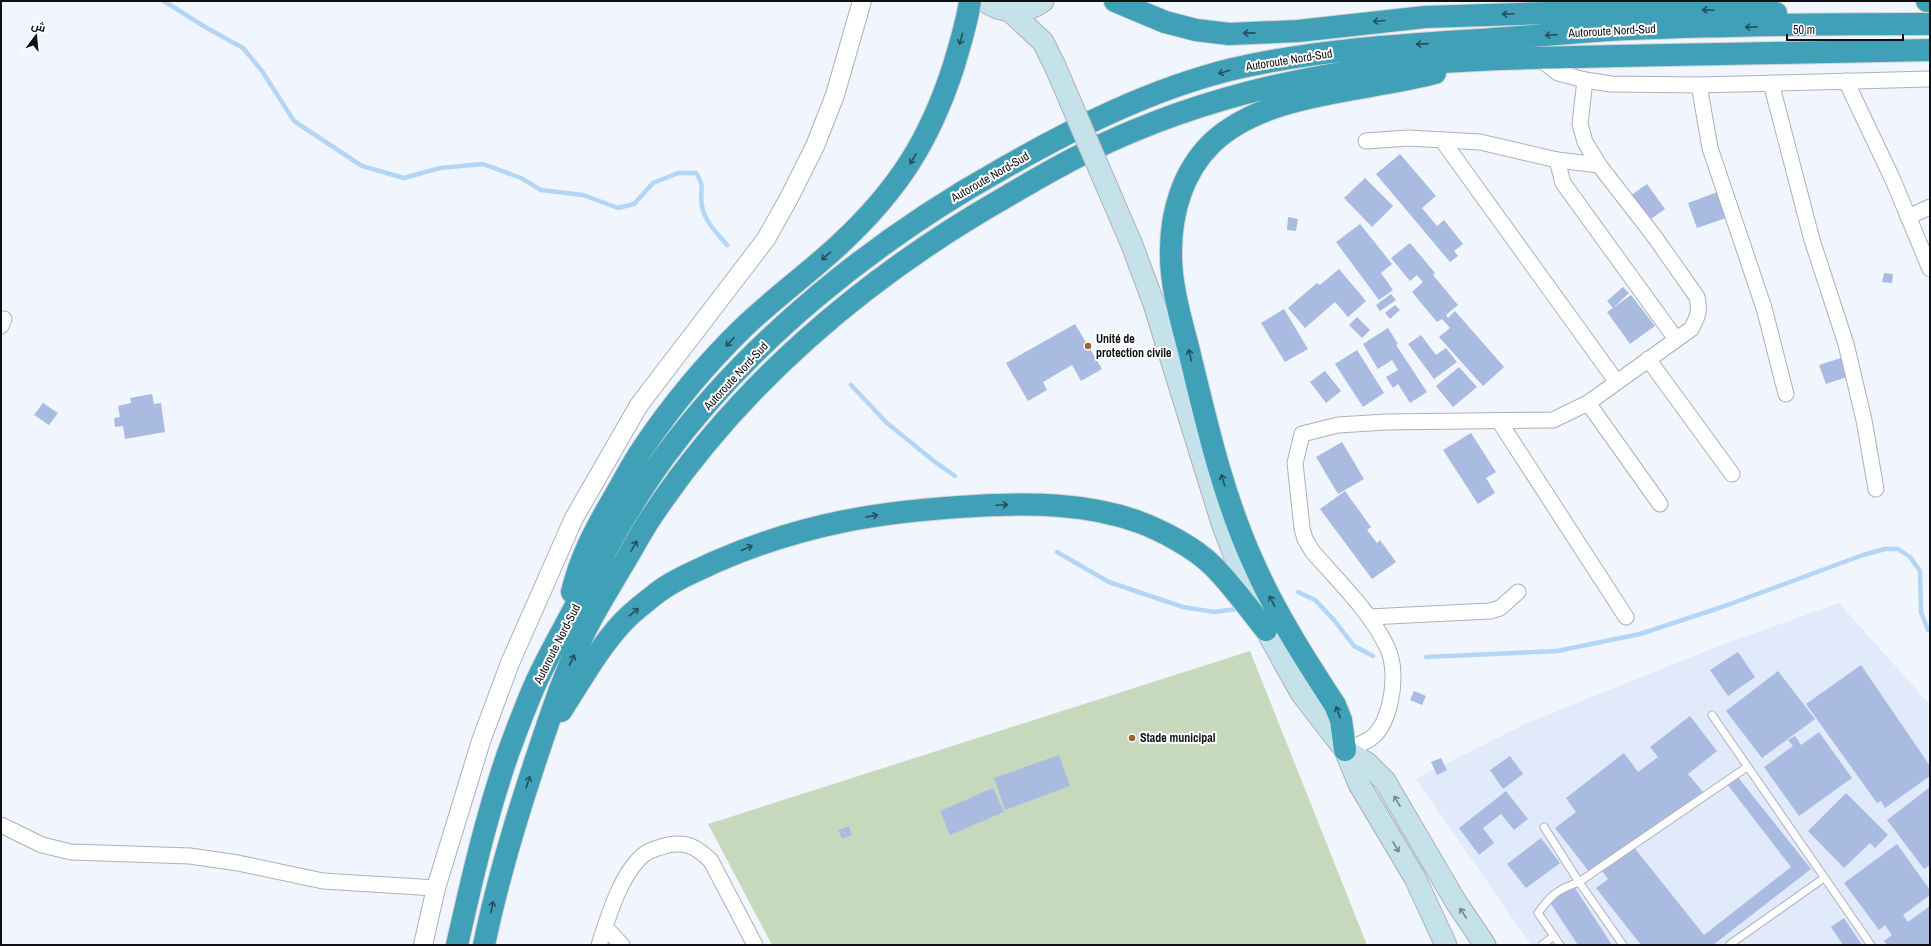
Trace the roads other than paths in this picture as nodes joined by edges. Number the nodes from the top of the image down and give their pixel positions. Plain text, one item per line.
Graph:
1 (862, 1) edge
2 (970, 1) edge
3 (985, 1) edge
4 (1043, 1) edge
5 (1047, 1) edge
6 (1115, 1) edge
7 (1010, 11) junction
8 (1887, 24) junction
9 (1930, 24) edge
10 (1043, 42) junction
11 (1930, 50) edge
12 (1493, 58) junction
13 (1539, 58) junction
14 (1585, 80) junction
15 (1928, 80) edge
16 (1846, 82) junction
17 (1771, 83) junction
18 (1699, 85) junction
19 (1442, 140) junction
20 (1366, 141) dead end
21 (1557, 160) junction
22 (1599, 165) junction
23 (1930, 207) edge
24 (1908, 217) junction
25 (1930, 270) edge
26 (1676, 339) junction
27 (1648, 359) junction
28 (1616, 381) junction
29 (1786, 394) dead end
30 (1588, 403) junction
31 (1499, 421) junction
32 (1732, 474) dead end
33 (1876, 490) dead end
34 (1660, 504) dead end
35 (1518, 592) dead end
36 (1369, 617) junction
37 (1626, 617) dead end
38 (1266, 630) junction
39 (561, 635) junction
40 (1712, 715) dead end
41 (542, 740) junction
42 (1345, 750) junction
43 (1747, 767) junction
44 (1, 825) edge
45 (1544, 826) dead end
46 (1824, 878) junction
47 (1579, 882) junction
48 (436, 888) junction
49 (605, 926) junction
50 (1554, 936) junction
51 (423, 945) edge
52 (457, 945) edge
53 (484, 945) edge
54 (599, 945) edge
55 (622, 945) edge
56 (756, 945) edge
57 (1446, 945) edge
58 (1485, 945) edge
59 (1542, 945) edge
60 (1560, 945) edge
61 (1623, 945) edge
62 (1729, 945) edge
63 (1871, 945) edge

1 - 48 street
2 -> 39 highway
3 - 7 main road
4 - 7 main road
5 - 10 main road
8 -> 6 highway
7 - 10 main road
8 - 9 highway, Autoroute Nord-Sud
8 -> 39 highway, Autoroute Nord-Sud
10 - 38 main road, bridge
11 - 13 highway, Autoroute Nord-Sud
12 - 13 highway, Autoroute Nord-Sud
41 -> 12 highway, Autoroute Nord-Sud
42 -> 12 highway
13 - 14 street
14 - 18 street
14 - 22 street
15 - 16 street
16 - 17 street
16 - 24 street
17 - 18 street
17 - 33 street
18 - 29 street
19 - 20 street
19 - 21 street
19 - 28 street
21 - 22 street
21 - 26 street
22 - 26 street
23 - 24 street
24 - 25 street
26 - 27 street
27 - 28 street
27 - 32 street
28 - 30 street
30 - 31 street
30 - 34 street
31 - 36 street
31 - 37 street
35 - 36 street
36 - 42 street
41 -> 38 highway
38 - 42 main road
39 - 52 highway, Autoroute Nord-Sud
40 - 43 lane
53 -> 41 highway, Autoroute Nord-Sud
42 -> 57 main road
58 -> 42 main road
43 - 46 lane
43 - 47 lane
44 - 48 street
45 - 47 lane
46 - 62 lane
46 - 63 lane
47 - 50 lane
47 - 61 lane
48 - 51 street
49 - 54 street
49 - 55 street
49 - 56 street
50 - 59 lane
50 - 60 lane

